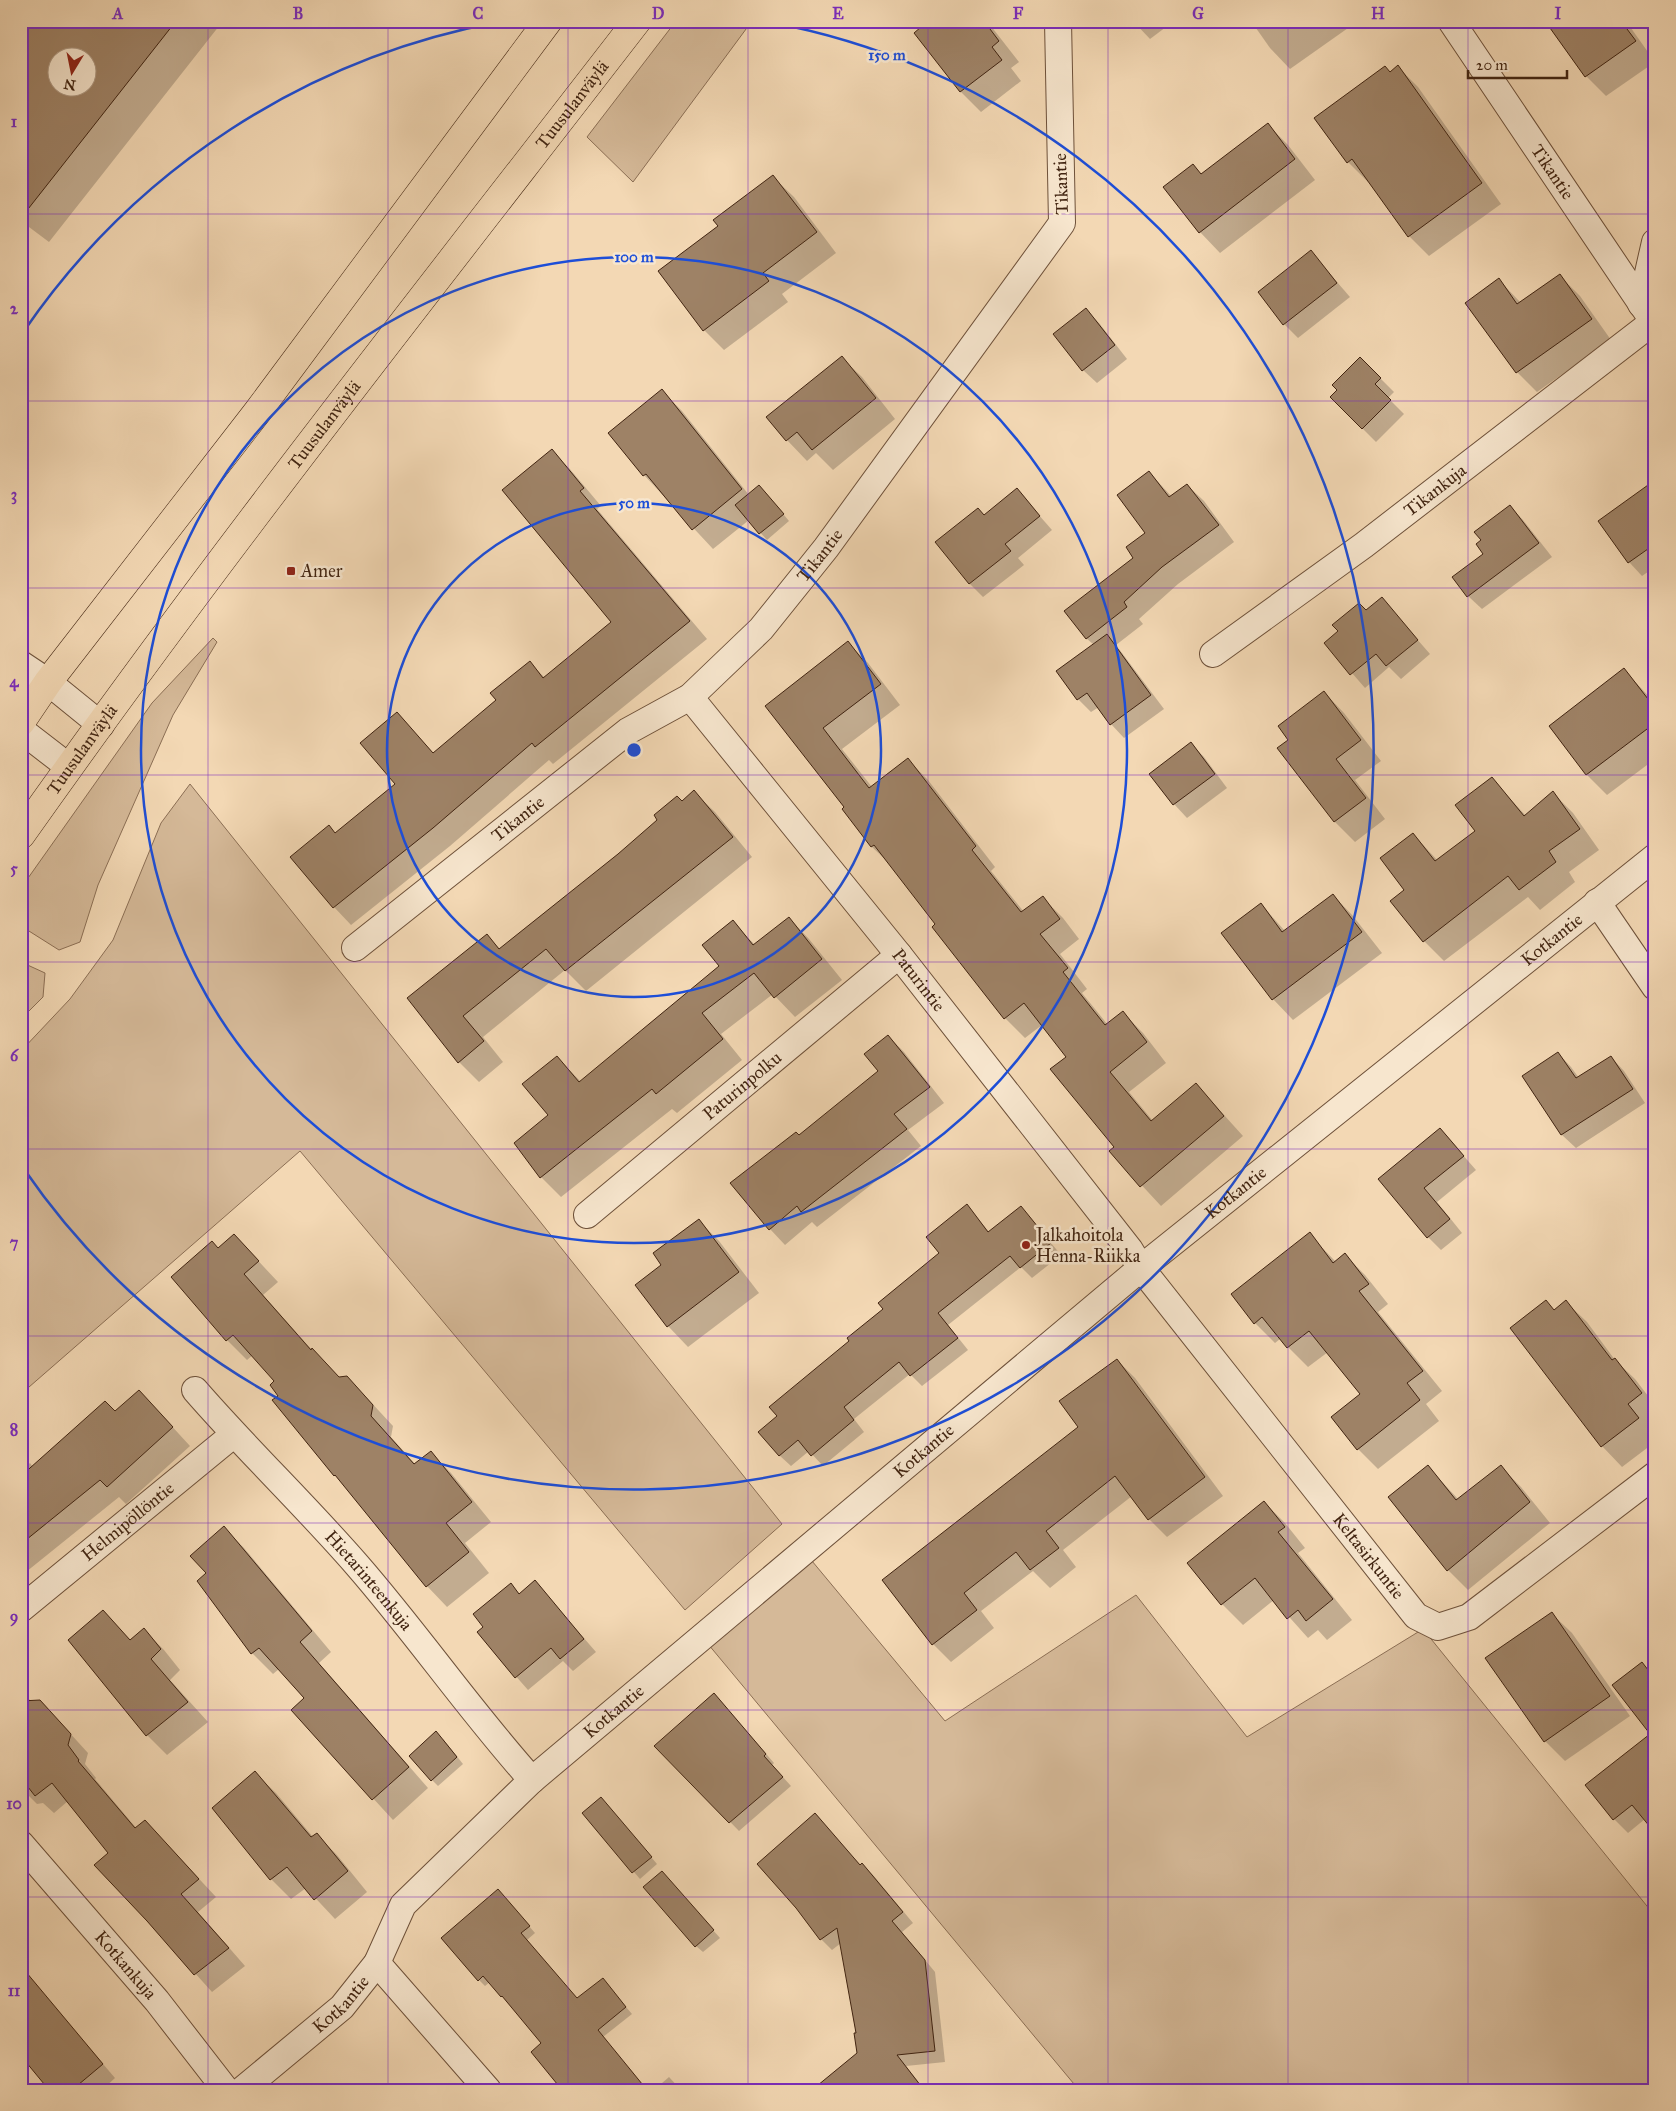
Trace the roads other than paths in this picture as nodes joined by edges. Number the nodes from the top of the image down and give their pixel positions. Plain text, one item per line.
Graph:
1 (548, 21) edge
2 (637, 21) edge
3 (1058, 21) edge
4 (1451, 21) edge
5 (1655, 242) edge
6 (1650, 317) edge
7 (1213, 654) dead end
8 (21, 664) edge
9 (48, 682) junction
10 (690, 697) junction
11 (21, 722) edge
12 (101, 725) junction
13 (21, 730) edge
14 (69, 768) junction
15 (21, 835) edge
16 (1655, 857) edge
17 (1597, 902) junction
18 (355, 948) dead end
19 (899, 955) junction
20 (1655, 987) edge
21 (587, 1215) dead end
22 (1141, 1268) junction
23 (195, 1390) dead end
24 (234, 1435) junction
25 (1655, 1475) edge
26 (21, 1609) edge
27 (532, 1780) junction
28 (21, 1844) edge
29 (377, 1962) junction
30 (226, 2090) edge
31 (242, 2090) edge
32 (488, 2090) edge

1 - 9 main road
2 - 12 main road, Tuusulanväylä
3 - 10 street, Tikantie
4 - 6 street, Tikantie
5 - 6 street
6 - 7 street, Tikankuja
8 - 9 street
9 - 11 main road
9 - 12 street
10 - 18 street, Tikantie
10 - 19 street, Paturintie
12 - 14 main road, Tuusulanväylä
13 - 14 street
14 - 15 main road, Tuusulanväylä
16 - 17 street, Kotkantie
17 - 20 street
17 - 22 street, Kotkantie
19 - 21 street, Paturinpolku
19 - 22 street, Paturintie
22 - 25 street, Keltasirkuntie
22 - 27 street, Kotkantie
23 - 24 street, Hietarinteenkuja
24 - 26 street, Helmipöllöntie
24 - 27 street, Hietarinteenkuja
27 - 29 street, Kotkantie
28 - 30 street, Kotkankuja
29 - 31 street, Kotkantie
29 - 32 street

